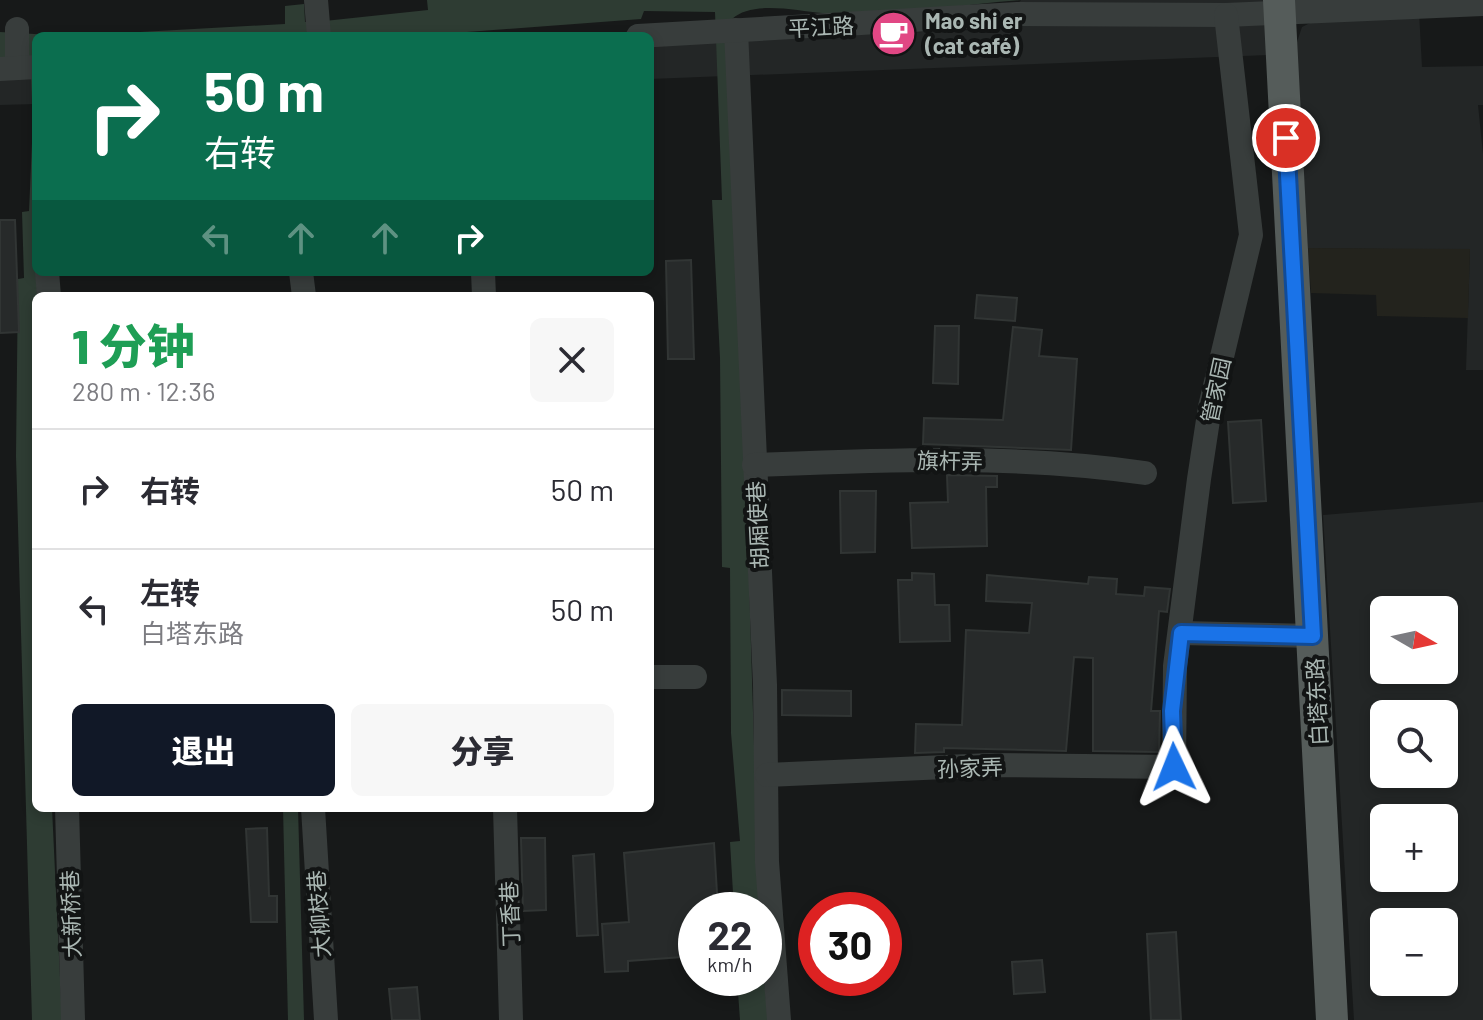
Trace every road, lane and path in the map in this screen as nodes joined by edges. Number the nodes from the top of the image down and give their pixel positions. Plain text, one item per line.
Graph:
1 (1483, 4) edge
2 (1279, 5) edge
3 (1226, 15) junction
4 (17, 29) dead end
5 (730, 31) junction
6 (654, 35) edge
7 (20, 67) edge
8 (754, 465) junction
9 (1145, 473) dead end
10 (1181, 633) junction
11 (1313, 636) junction
12 (654, 677) edge
13 (695, 677) dead end
14 (1174, 767) joint
15 (767, 775) junction
16 (67, 812) edge
17 (313, 812) edge
18 (505, 812) edge
19 (73, 1020) edge
20 (326, 1020) edge
21 (511, 1020) edge
22 (779, 1020) edge
23 (1332, 1020) edge

1 - 2 street, 平江路
2 - 3 street, 平江路
2 - 11 main road, 白塔东路
3 - 5 street, 平江路
3 - 10 street, 管家园
4 - 7 street
5 - 6 street, 平江路
5 - 8 street, 胡厢使巷
8 - 9 street, 旗杆弄
8 - 15 street, 胡厢使巷
10 - 11 street
10 - 14 street, 管家园
11 - 23 main road, 白塔东路
12 - 13 street
14 - 15 street, 孙家弄
15 - 22 street, 胡厢使巷
16 - 19 street, 大新桥巷
17 - 20 street, 大柳枝巷
18 - 21 street, 丁香巷

